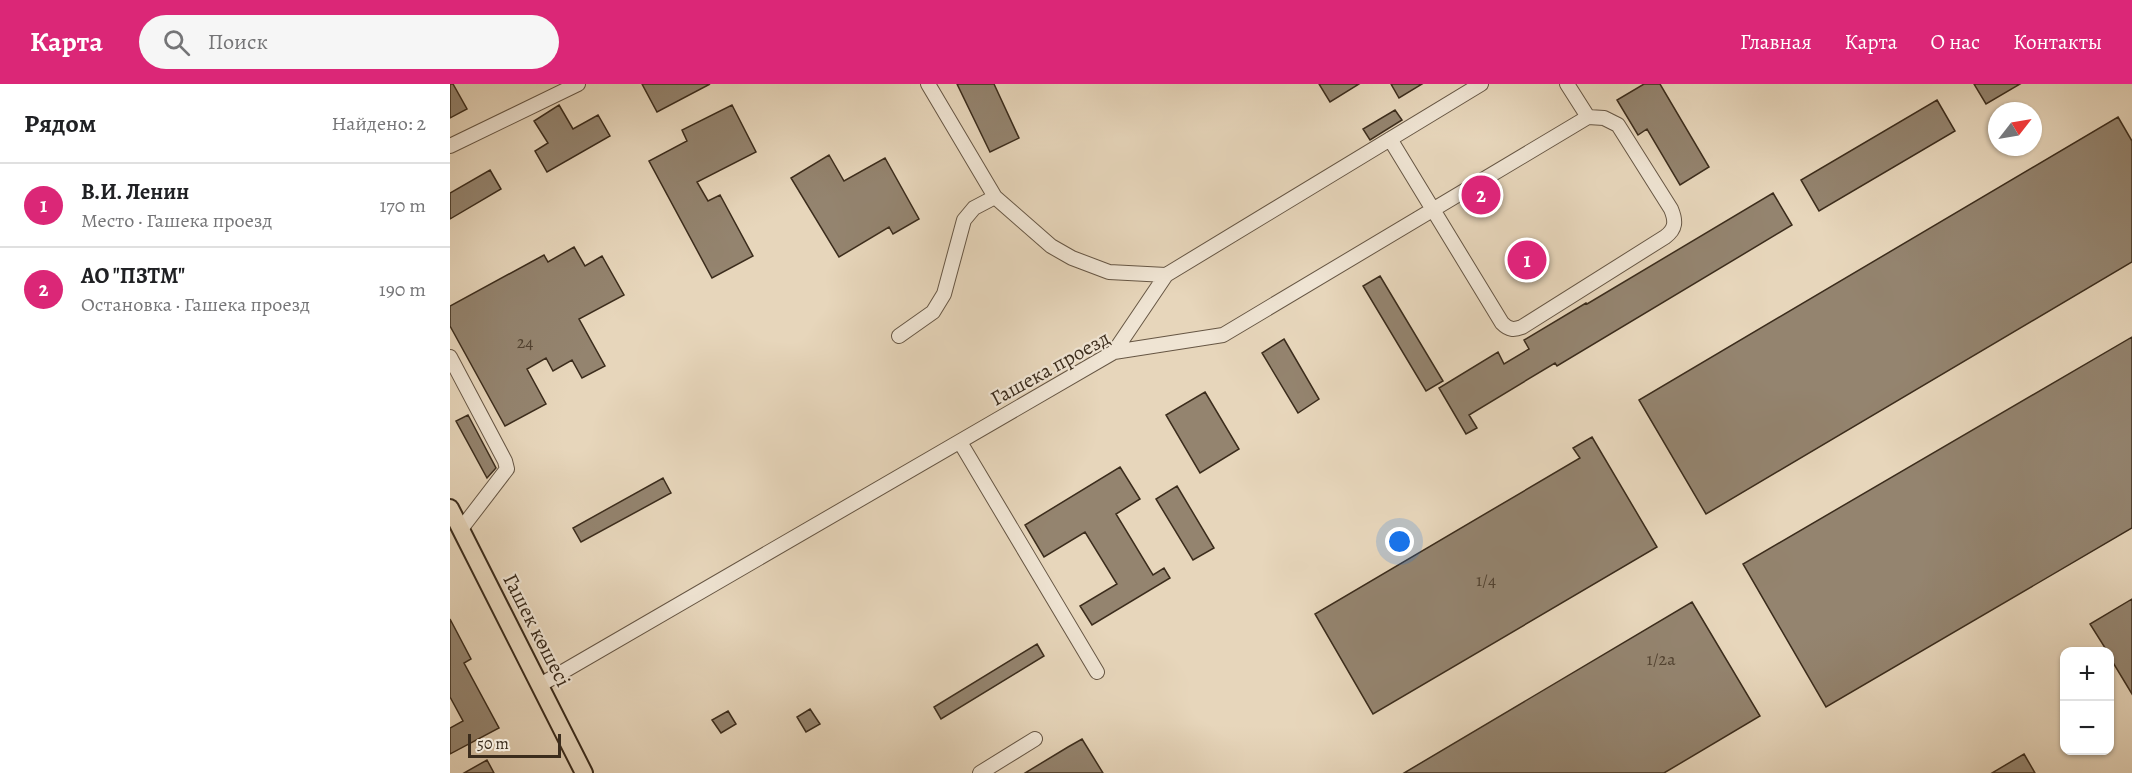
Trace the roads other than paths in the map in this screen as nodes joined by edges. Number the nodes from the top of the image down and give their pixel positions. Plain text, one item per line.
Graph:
1 (578, 84) edge
2 (928, 84) edge
3 (1481, 84) edge
4 (1567, 84) edge
5 (1588, 117) junction
6 (1390, 139) junction
7 (450, 146) edge
8 (995, 197) junction
9 (1434, 211) junction
10 (1166, 275) junction
11 (899, 336) dead end
12 (1114, 352) junction
13 (450, 357) edge
14 (960, 442) junction
15 (450, 508) edge
16 (461, 529) junction
17 (1097, 672) dead end
18 (540, 685) junction
19 (1035, 739) dead end
20 (584, 773) edge
21 (980, 773) edge

1 - 7 street
2 - 8 street
3 - 6 street
4 - 5 street
5 - 9 street, Гашека проезд
5 - 9 street
6 - 9 street
6 - 10 street
8 - 10 street
8 - 11 street
9 - 12 street, Гашека проезд
10 - 12 street
12 - 14 street, Гашека проезд
13 - 16 street
14 - 17 street
14 - 18 street, Гашека проезд
15 - 16 main road, Гашек көшесі
16 - 18 main road, Гашек көшесі
18 - 20 main road, Гашек көшесі
19 - 21 street

